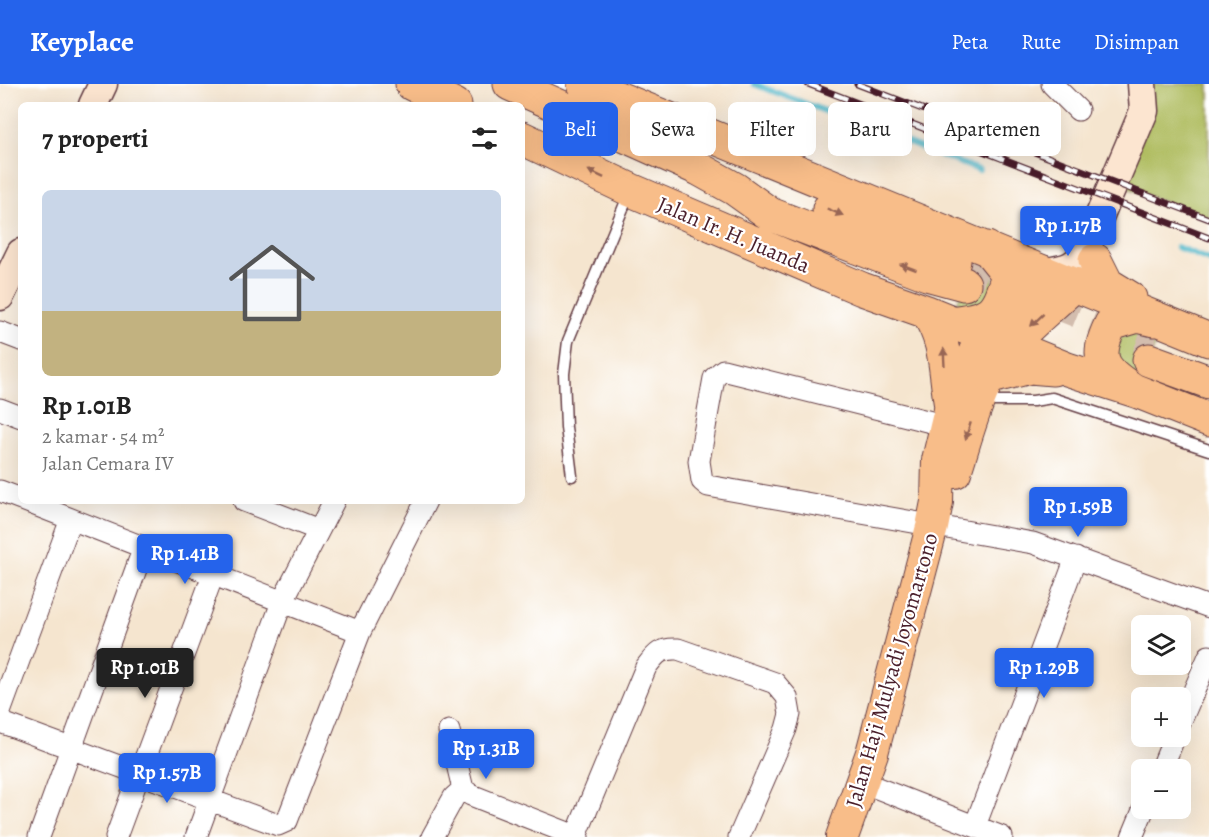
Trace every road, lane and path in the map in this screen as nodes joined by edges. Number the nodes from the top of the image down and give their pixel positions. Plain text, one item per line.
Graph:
1 (103, 84) edge
2 (412, 84) edge
3 (510, 84) edge
4 (529, 84) edge
5 (584, 84) edge
6 (1052, 84) edge
7 (1142, 84) edge
8 (94, 102) edge
9 (449, 102) edge
10 (1078, 110) dead end
11 (525, 139) edge
12 (631, 190) junction
13 (987, 248) junction
14 (1089, 258) junction
15 (18, 261) edge
16 (1044, 272) junction
17 (0, 296) edge
18 (939, 318) junction
19 (0, 332) edge
20 (18, 339) edge
21 (996, 340) junction
22 (1209, 340) edge
23 (1156, 342) junction
24 (1209, 361) edge
25 (1067, 369) junction
26 (1209, 382) edge
27 (1136, 391) junction
28 (967, 403) junction
29 (0, 409) edge
30 (18, 416) edge
31 (1209, 420) edge
32 (1209, 450) edge
33 (573, 476) dead end
34 (29, 504) edge
35 (252, 504) edge
36 (333, 504) edge
37 (424, 504) edge
38 (935, 514) junction
39 (71, 519) junction
40 (320, 530) junction
41 (144, 548) junction
42 (1076, 558) junction
43 (213, 574) junction
44 (282, 602) junction
45 (1209, 607) edge
46 (360, 632) junction
47 (1209, 656) edge
48 (1191, 698) edge
49 (0, 712) edge
50 (0, 722) edge
51 (449, 731) dead end
52 (71, 748) junction
53 (138, 772) junction
54 (862, 782) junction
55 (463, 789) junction
56 (210, 800) junction
57 (1139, 819) edge
58 (975, 826) junction
59 (39, 837) edge
60 (116, 837) edge
61 (196, 837) edge
62 (432, 837) edge
63 (577, 837) edge
64 (739, 837) edge
65 (842, 837) edge
66 (1002, 837) edge
67 (1132, 837) edge

1 - 8 street
2 - 9 highway
4 -> 3 highway
5 - 13 highway
6 - 10 street
7 - 14 street
12 -> 11 highway, Jalan Ir. H. Juanda
12 - 18 highway, Jalan Ir. H. Juanda
12 - 33 lane
13 - 16 highway
13 - 18 highway
14 - 16 highway
14 - 16 street
14 -> 21 main road
14 - 23 highway
15 - 17 street
16 - 21 main road
18 - 21 highway, Jalan Ir. H. Juanda
28 -> 18 highway
19 - 20 street
21 - 25 highway, Jalan Ir. H. Juanda
21 - 28 main road
21 - 28 main road
22 - 23 highway
23 - 24 highway
23 - 26 highway
23 - 27 highway
25 - 27 highway
25 - 28 highway
27 - 31 highway
28 - 32 lane
28 -> 38 main road
28 - 38 main road
28 - 38 street
29 - 30 street
34 - 39 street
35 - 40 street
36 - 40 street
37 - 46 street
38 - 42 street
38 - 54 main road, Jalan Haji Mulyadi Joyomartono
39 - 41 street
39 - 49 street
40 - 44 street
41 - 43 street
41 - 52 street
42 - 45 street
42 - 58 street
43 - 44 street
43 - 53 street
44 - 46 street
44 - 56 street
46 - 56 street
47 - 48 street
50 - 52 street
51 - 55 street
52 - 53 street
52 - 59 street
53 - 56 street
53 - 60 street
54 - 58 street
54 - 65 main road, Jalan Haji Mulyadi Joyomartono
55 - 62 street
55 - 63 street
56 - 61 street
57 - 67 street
58 - 66 street
63 - 64 street

